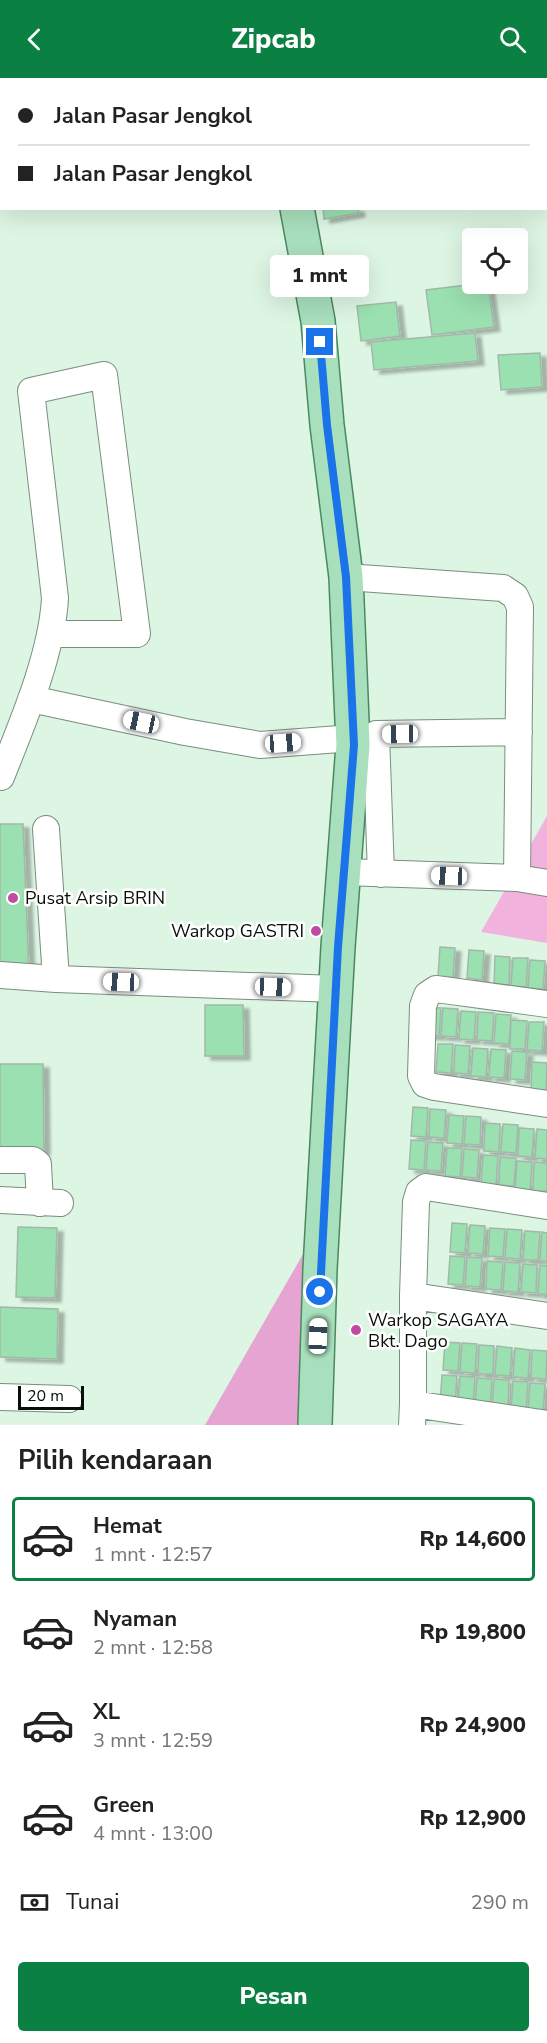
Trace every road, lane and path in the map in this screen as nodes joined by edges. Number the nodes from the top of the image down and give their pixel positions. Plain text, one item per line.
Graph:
1 (297, 210) edge
2 (346, 577) junction
3 (50, 634) junction
4 (31, 699) junction
5 (519, 732) junction
6 (353, 738) junction
7 (1, 777) edge
8 (46, 829) dead end
9 (344, 872) junction
10 (381, 874) junction
11 (517, 878) junction
12 (547, 883) edge
13 (0, 975) edge
14 (56, 979) junction
15 (336, 989) junction
16 (547, 1004) edge
17 (547, 1104) edge
18 (0, 1160) edge
19 (0, 1200) edge
20 (547, 1206) edge
21 (414, 1296) junction
22 (547, 1316) edge
23 (0, 1397) edge
24 (69, 1399) dead end
25 (413, 1414) edge
26 (547, 1424) edge
27 (315, 1425) edge

1 - 2 main road
2 - 5 street
2 - 6 main road
3 - 3 street
3 - 4 street
4 - 6 street
4 - 7 street
5 - 10 street
5 - 11 street
6 - 9 main road
8 - 14 street
9 - 10 street
9 - 15 main road
10 - 11 street
11 - 12 street
13 - 14 street
14 - 15 street
15 - 27 main road
16 - 17 street
18 - 19 street
20 - 21 street
21 - 22 street
21 - 25 street
23 - 24 street
25 - 26 street

